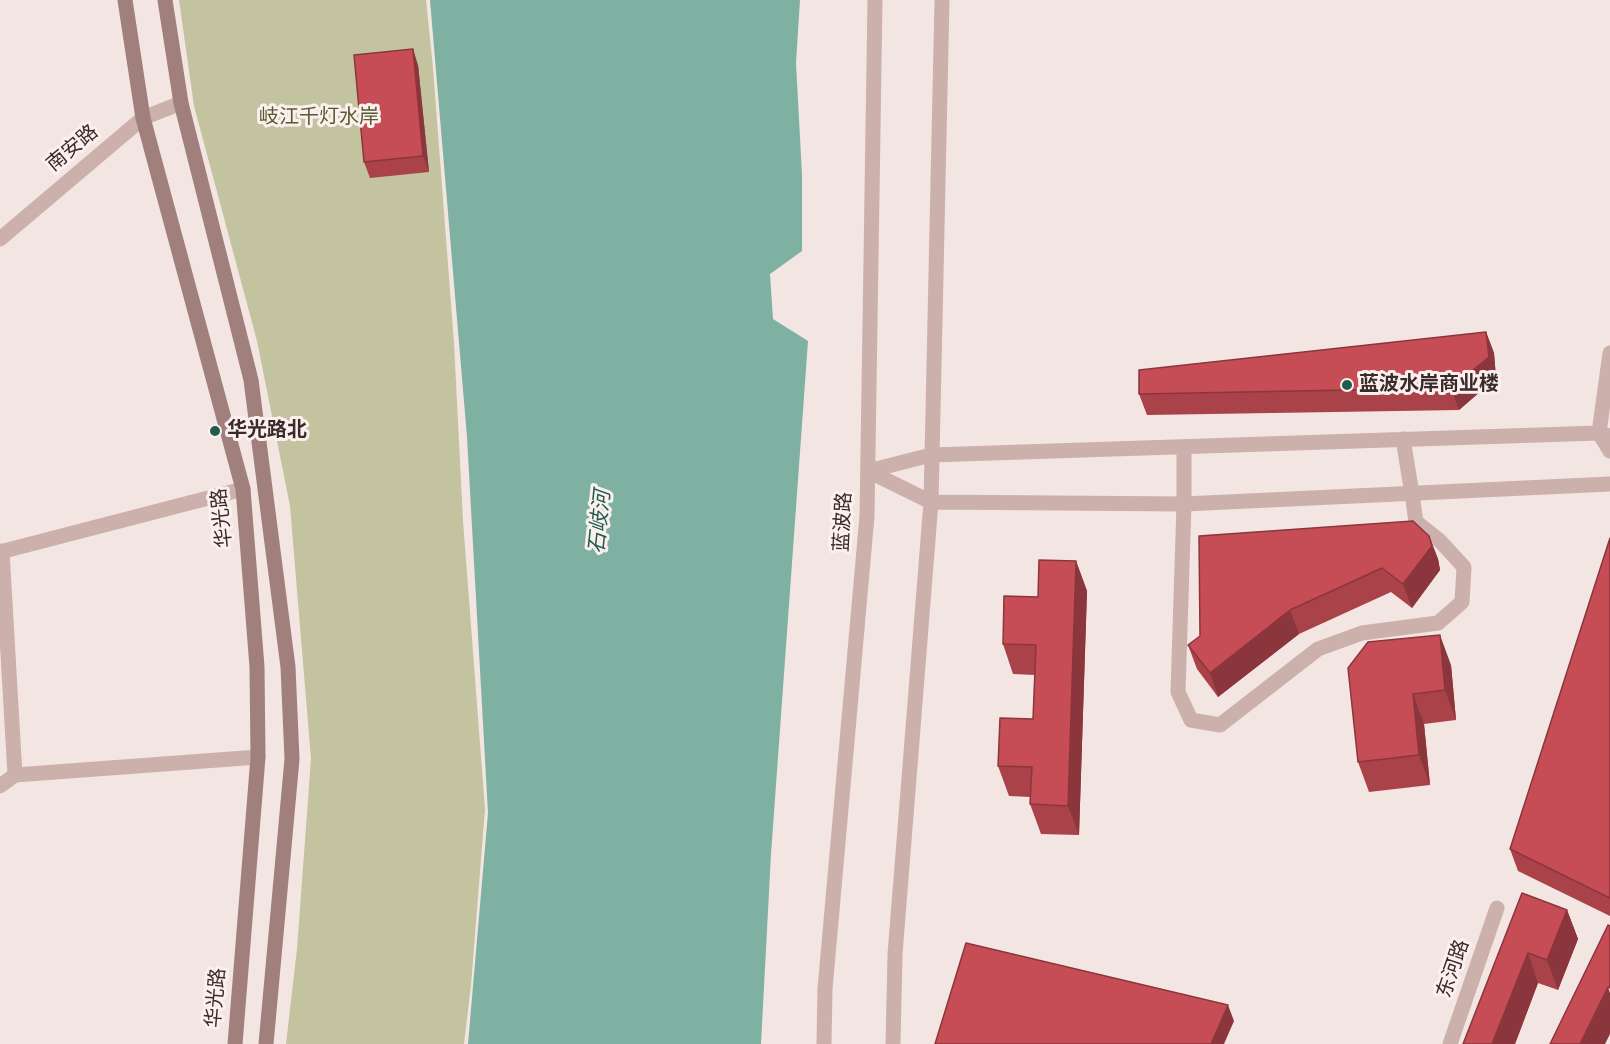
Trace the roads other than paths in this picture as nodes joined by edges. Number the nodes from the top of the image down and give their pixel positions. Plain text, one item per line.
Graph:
1 (124, 0) edge
2 (165, 0) edge
3 (875, 0) edge
4 (942, 0) edge
5 (181, 103) junction
6 (143, 118) junction
7 (0, 239) edge
8 (1610, 353) edge
9 (1604, 435) edge
10 (1403, 440) junction
11 (1184, 447) junction
12 (1610, 451) edge
13 (932, 455) junction
14 (868, 471) junction
15 (1610, 484) edge
16 (243, 489) junction
17 (1412, 494) junction
18 (931, 502) junction
19 (1184, 504) junction
20 (1, 551) edge
21 (258, 757) junction
22 (15, 775) junction
23 (0, 786) edge
24 (1497, 908) dead end
25 (235, 1044) edge
26 (266, 1044) edge
27 (824, 1044) edge
28 (893, 1044) edge
29 (1450, 1044) edge

1 - 6 main road, 华光路
2 - 5 main road
3 - 14 street, 蓝波路
4 - 13 street
5 - 6 street, 南安路
5 - 26 main road
6 - 7 street, 南安路
6 - 16 main road, 华光路
8 - 9 street
9 - 10 street
9 - 12 street
10 - 11 street
10 - 17 street
11 - 13 street
11 - 19 street
13 - 14 street
13 - 18 street
14 - 18 street
14 - 27 street, 蓝波路
15 - 17 street
16 - 20 street
16 - 21 main road, 华光路
17 - 19 street
17 - 19 street
18 - 19 street
18 - 28 street
20 - 22 street
21 - 22 street
21 - 25 main road, 华光路
22 - 23 street
24 - 29 street, 东河路

